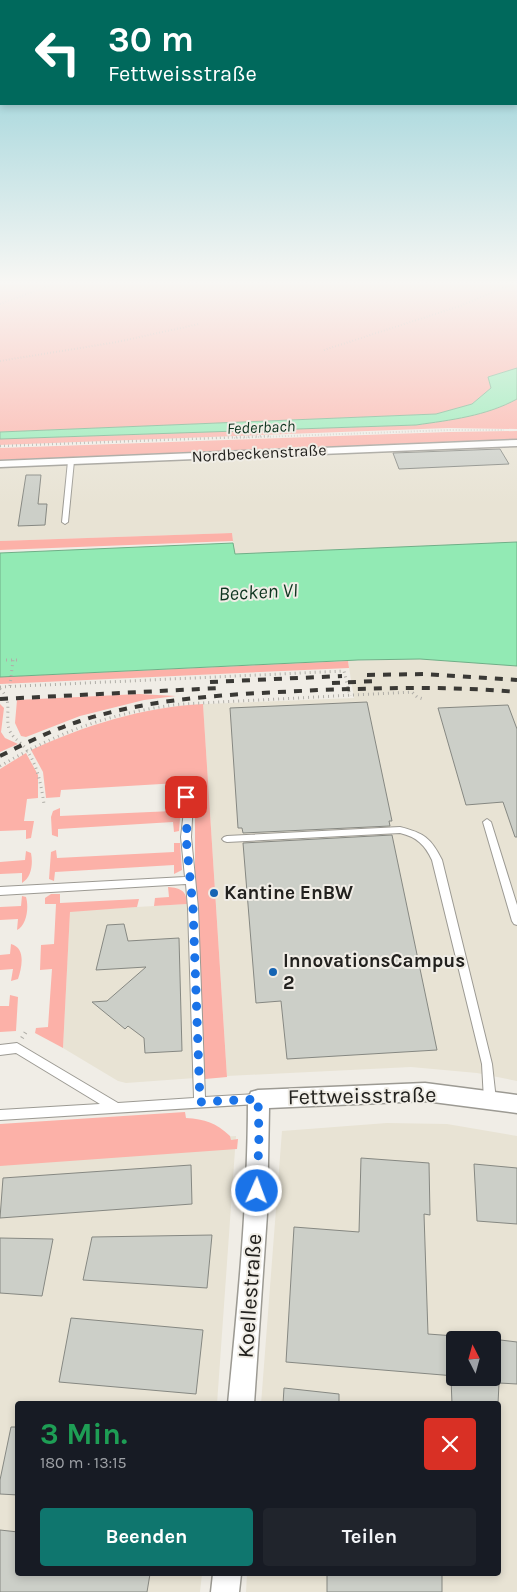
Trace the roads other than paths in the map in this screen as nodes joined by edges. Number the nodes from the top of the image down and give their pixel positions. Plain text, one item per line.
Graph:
1 (517, 443) edge
2 (70, 461) junction
3 (0, 464) edge
4 (65, 522) dead end
5 (186, 797) dead end
6 (487, 822) dead end
7 (227, 839) dead end
8 (189, 880) junction
9 (0, 891) edge
10 (517, 921) edge
11 (0, 1050) edge
12 (258, 1099) junction
13 (490, 1100) junction
14 (200, 1102) junction
15 (517, 1104) edge
16 (117, 1108) junction
17 (0, 1115) edge
18 (241, 1401) edge
19 (227, 1576) edge
20 (225, 1592) edge

1 - 2 street, Nordbeckenstraße
2 - 3 street, Nordbeckenstraße
2 - 4 lane
5 - 8 lane
6 - 10 lane
7 - 13 lane
8 - 9 lane
8 - 14 lane
11 - 16 lane
12 - 13 street, Fettweisstraße
12 - 14 lane, Fettweisstraße
12 - 18 street, Koellestraße
13 - 15 street, Fettweisstraße
14 - 16 lane, Fettweisstraße
16 - 17 lane, Fettweisstraße
19 - 20 street

